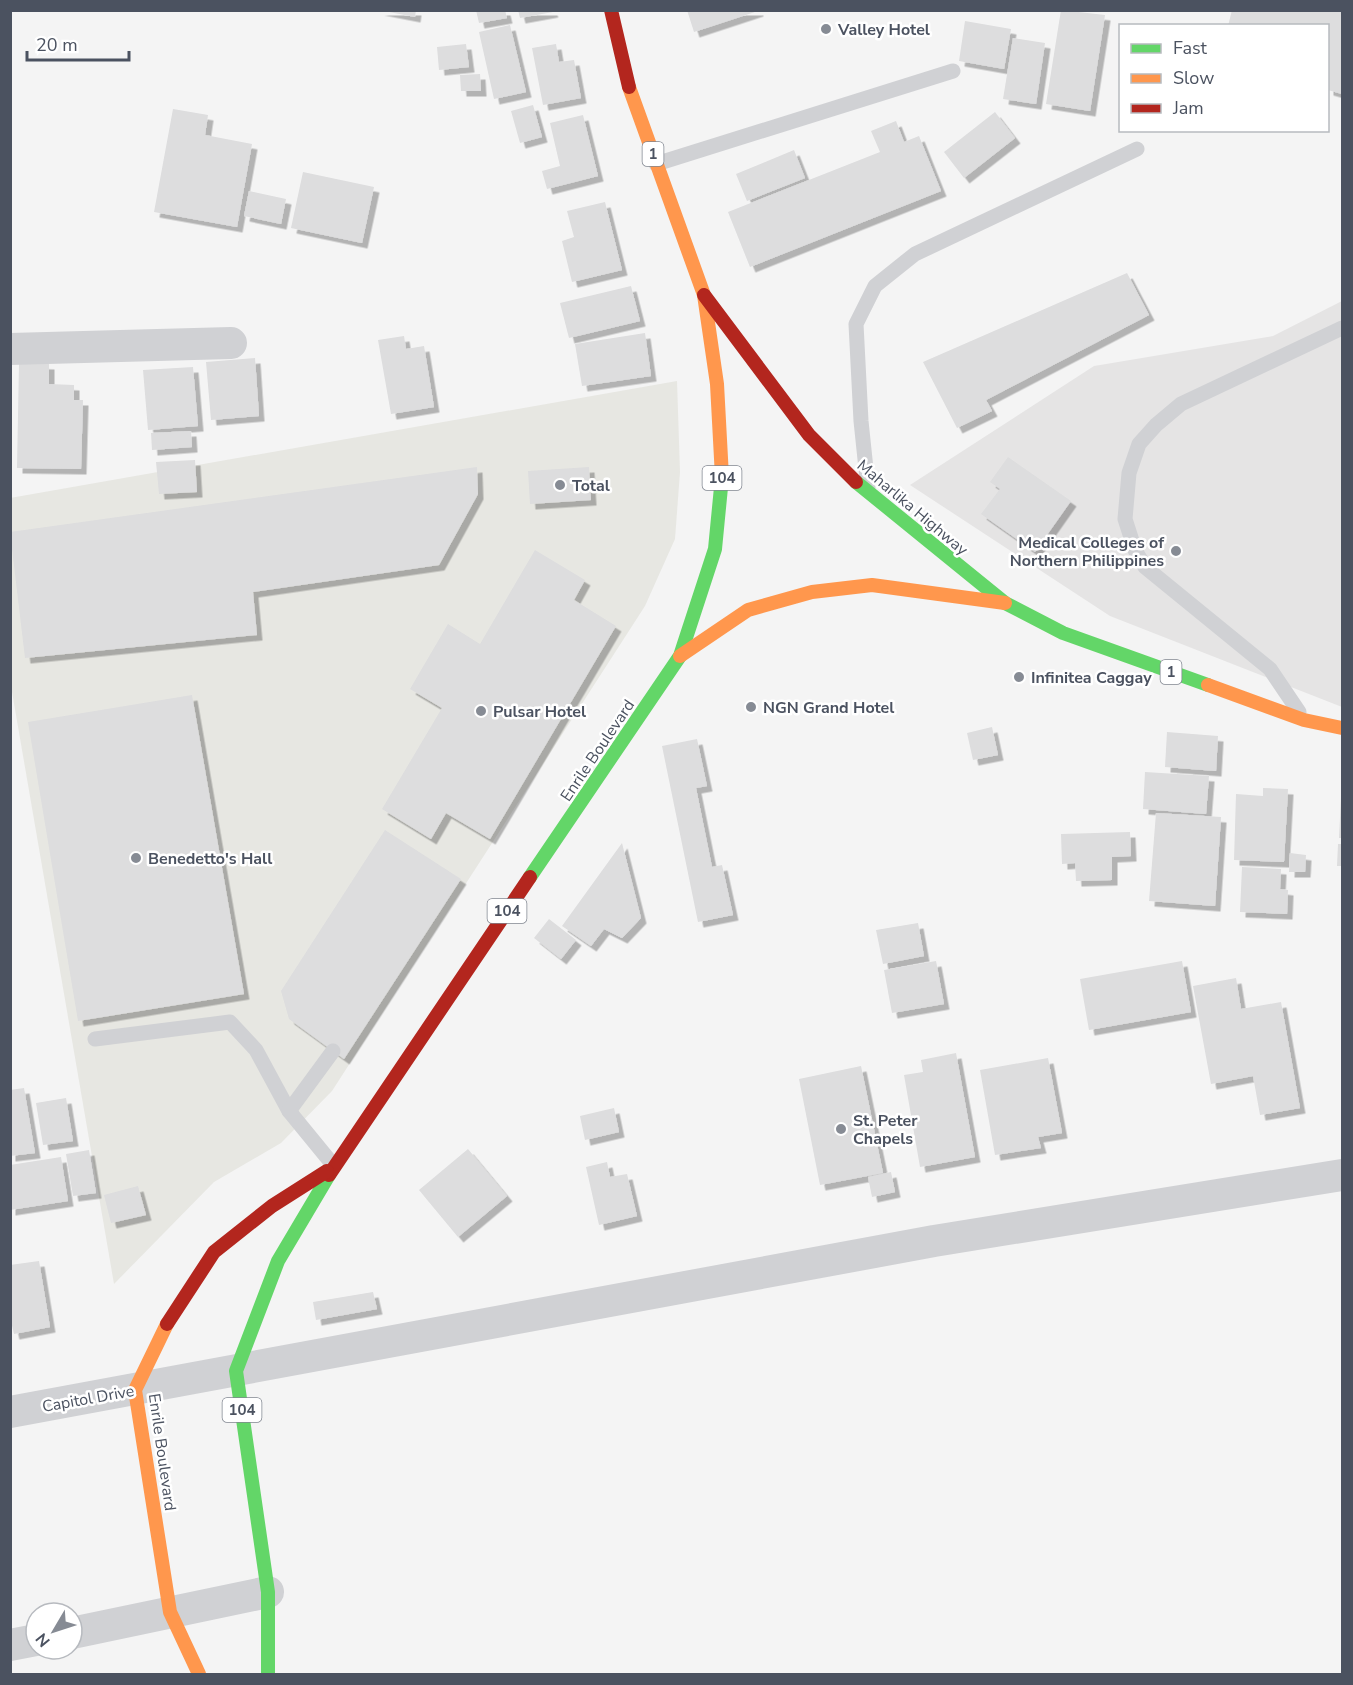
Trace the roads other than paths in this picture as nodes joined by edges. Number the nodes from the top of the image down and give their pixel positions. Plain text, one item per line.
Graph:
1 (611, 10) edge
2 (953, 71) dead end
3 (1137, 149) dead end
4 (656, 164) junction
5 (704, 295) junction
6 (1342, 328) edge
7 (231, 343) dead end
8 (10, 350) edge
9 (869, 495) junction
10 (1005, 603) junction
11 (680, 656) junction
12 (1304, 720) junction
13 (1342, 728) edge
14 (95, 1039) dead end
15 (333, 1051) dead end
16 (289, 1111) junction
17 (334, 1166) junction
18 (1342, 1175) edge
19 (236, 1371) junction
20 (135, 1390) junction
21 (10, 1412) edge
22 (268, 1592) junction
23 (171, 1612) junction
24 (84, 1630) edge
25 (199, 1674) edge
26 (268, 1674) edge

1 - 4 main road, Maharlika Highway / 1
2 - 4 lane
3 - 9 lane
4 - 5 main road, Maharlika Highway / 1
5 - 9 main road, Maharlika Highway / 1
5 - 11 main road, Enrile Boulevard / 104
6 - 12 lane
7 - 8 street
9 - 10 main road, Maharlika Highway / 1
10 - 11 main road, 104
10 - 12 main road, Maharlika Highway / 1
11 - 17 main road, Enrile Boulevard / 104
12 - 13 main road, Maharlika Highway / 1
14 - 16 lane
15 - 16 lane
16 - 17 lane
17 - 19 main road, Enrile Boulevard / 104
17 - 20 main road, Enrile Boulevard / 104
18 - 19 street, Capitol Drive
19 - 20 street, Capitol Drive
19 - 22 main road, Enrile Boulevard / 104
20 - 21 street, Capitol Drive
20 - 23 main road, Enrile Boulevard
22 - 23 street
22 - 26 main road, Enrile Boulevard / 104
23 - 24 street
23 - 25 main road, Enrile Boulevard

